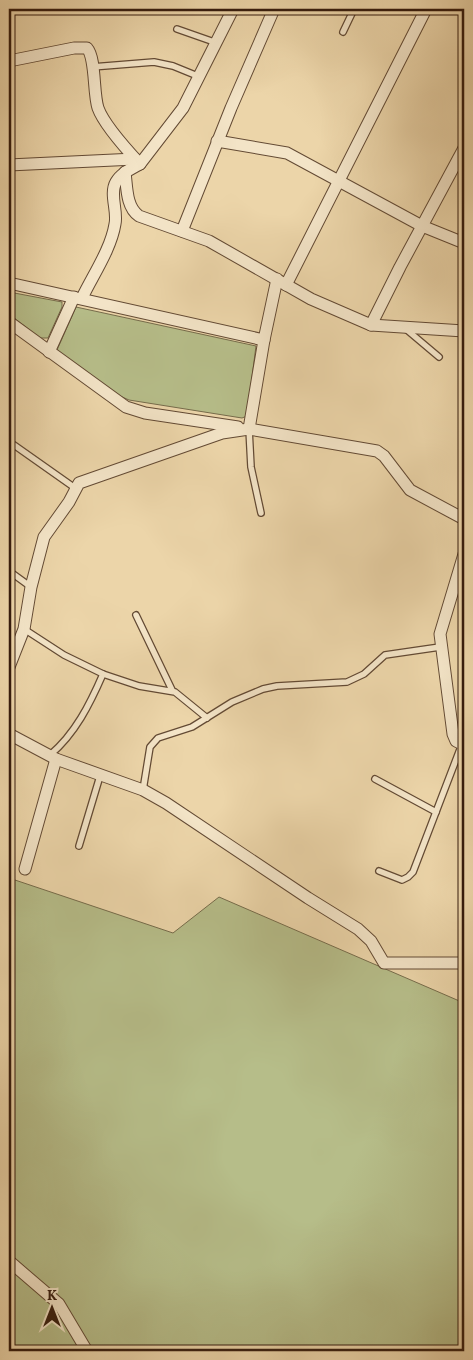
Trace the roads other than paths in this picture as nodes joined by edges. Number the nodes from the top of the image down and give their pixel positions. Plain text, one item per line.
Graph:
1 (233, 9) edge
2 (274, 9) edge
3 (354, 9) edge
4 (426, 9) edge
5 (177, 28) dead end
6 (343, 32) dead end
7 (217, 43) junction
8 (9, 60) edge
9 (92, 67) junction
10 (200, 77) junction
11 (217, 141) junction
12 (464, 148) edge
13 (137, 161) junction
14 (461, 163) edge
15 (9, 164) edge
16 (125, 172) junction
17 (340, 180) junction
18 (422, 226) junction
19 (182, 231) junction
20 (464, 243) edge
21 (281, 282) junction
22 (9, 284) edge
23 (78, 297) junction
24 (9, 322) edge
25 (372, 325) junction
26 (405, 328) junction
27 (464, 331) edge
28 (264, 340) junction
29 (49, 352) junction
30 (439, 357) dead end
31 (249, 429) junction
32 (14, 445) dead end
33 (75, 488) junction
34 (262, 513) dead end
35 (464, 519) edge
36 (464, 554) edge
37 (9, 571) edge
38 (31, 588) junction
39 (136, 615) dead end
40 (24, 629) junction
41 (440, 648) junction
42 (9, 667) edge
43 (103, 674) junction
44 (172, 690) junction
45 (207, 718) junction
46 (9, 734) edge
47 (463, 744) edge
48 (53, 757) junction
49 (100, 776) junction
50 (375, 779) dead end
51 (143, 790) junction
52 (436, 812) junction
53 (79, 846) dead end
54 (25, 869) dead end
55 (379, 871) dead end
56 (464, 963) edge
57 (9, 1261) edge
58 (87, 1351) edge

1 - 7 street
2 - 11 street
3 - 6 lane
4 - 17 street
5 - 7 lane
7 - 10 street
8 - 9 street
9 - 10 lane
9 - 13 street
10 - 13 street
11 - 17 street
11 - 19 street
12 - 14 street
13 - 15 street
13 - 16 street
14 - 18 street
16 - 19 street
16 - 23 street
17 - 18 street
17 - 21 street
18 - 20 street
18 - 25 street
19 - 21 street
21 - 25 street
21 - 28 street
22 - 23 street
23 - 28 street
23 - 29 street
24 - 29 street
25 - 26 street
26 - 27 street
26 - 30 lane
28 - 31 street
29 - 31 street
31 - 33 street
31 - 34 lane
31 - 35 street
32 - 33 lane
33 - 38 street
36 - 41 street
37 - 38 lane
38 - 40 street
39 - 44 lane
40 - 42 street
40 - 43 lane
41 - 45 lane
41 - 47 street
43 - 44 lane
43 - 48 lane
44 - 45 lane
45 - 51 lane
46 - 48 street
47 - 52 lane
48 - 49 street
48 - 54 street
49 - 51 street
49 - 53 lane
50 - 52 lane
51 - 56 street
52 - 55 lane
57 - 58 street

